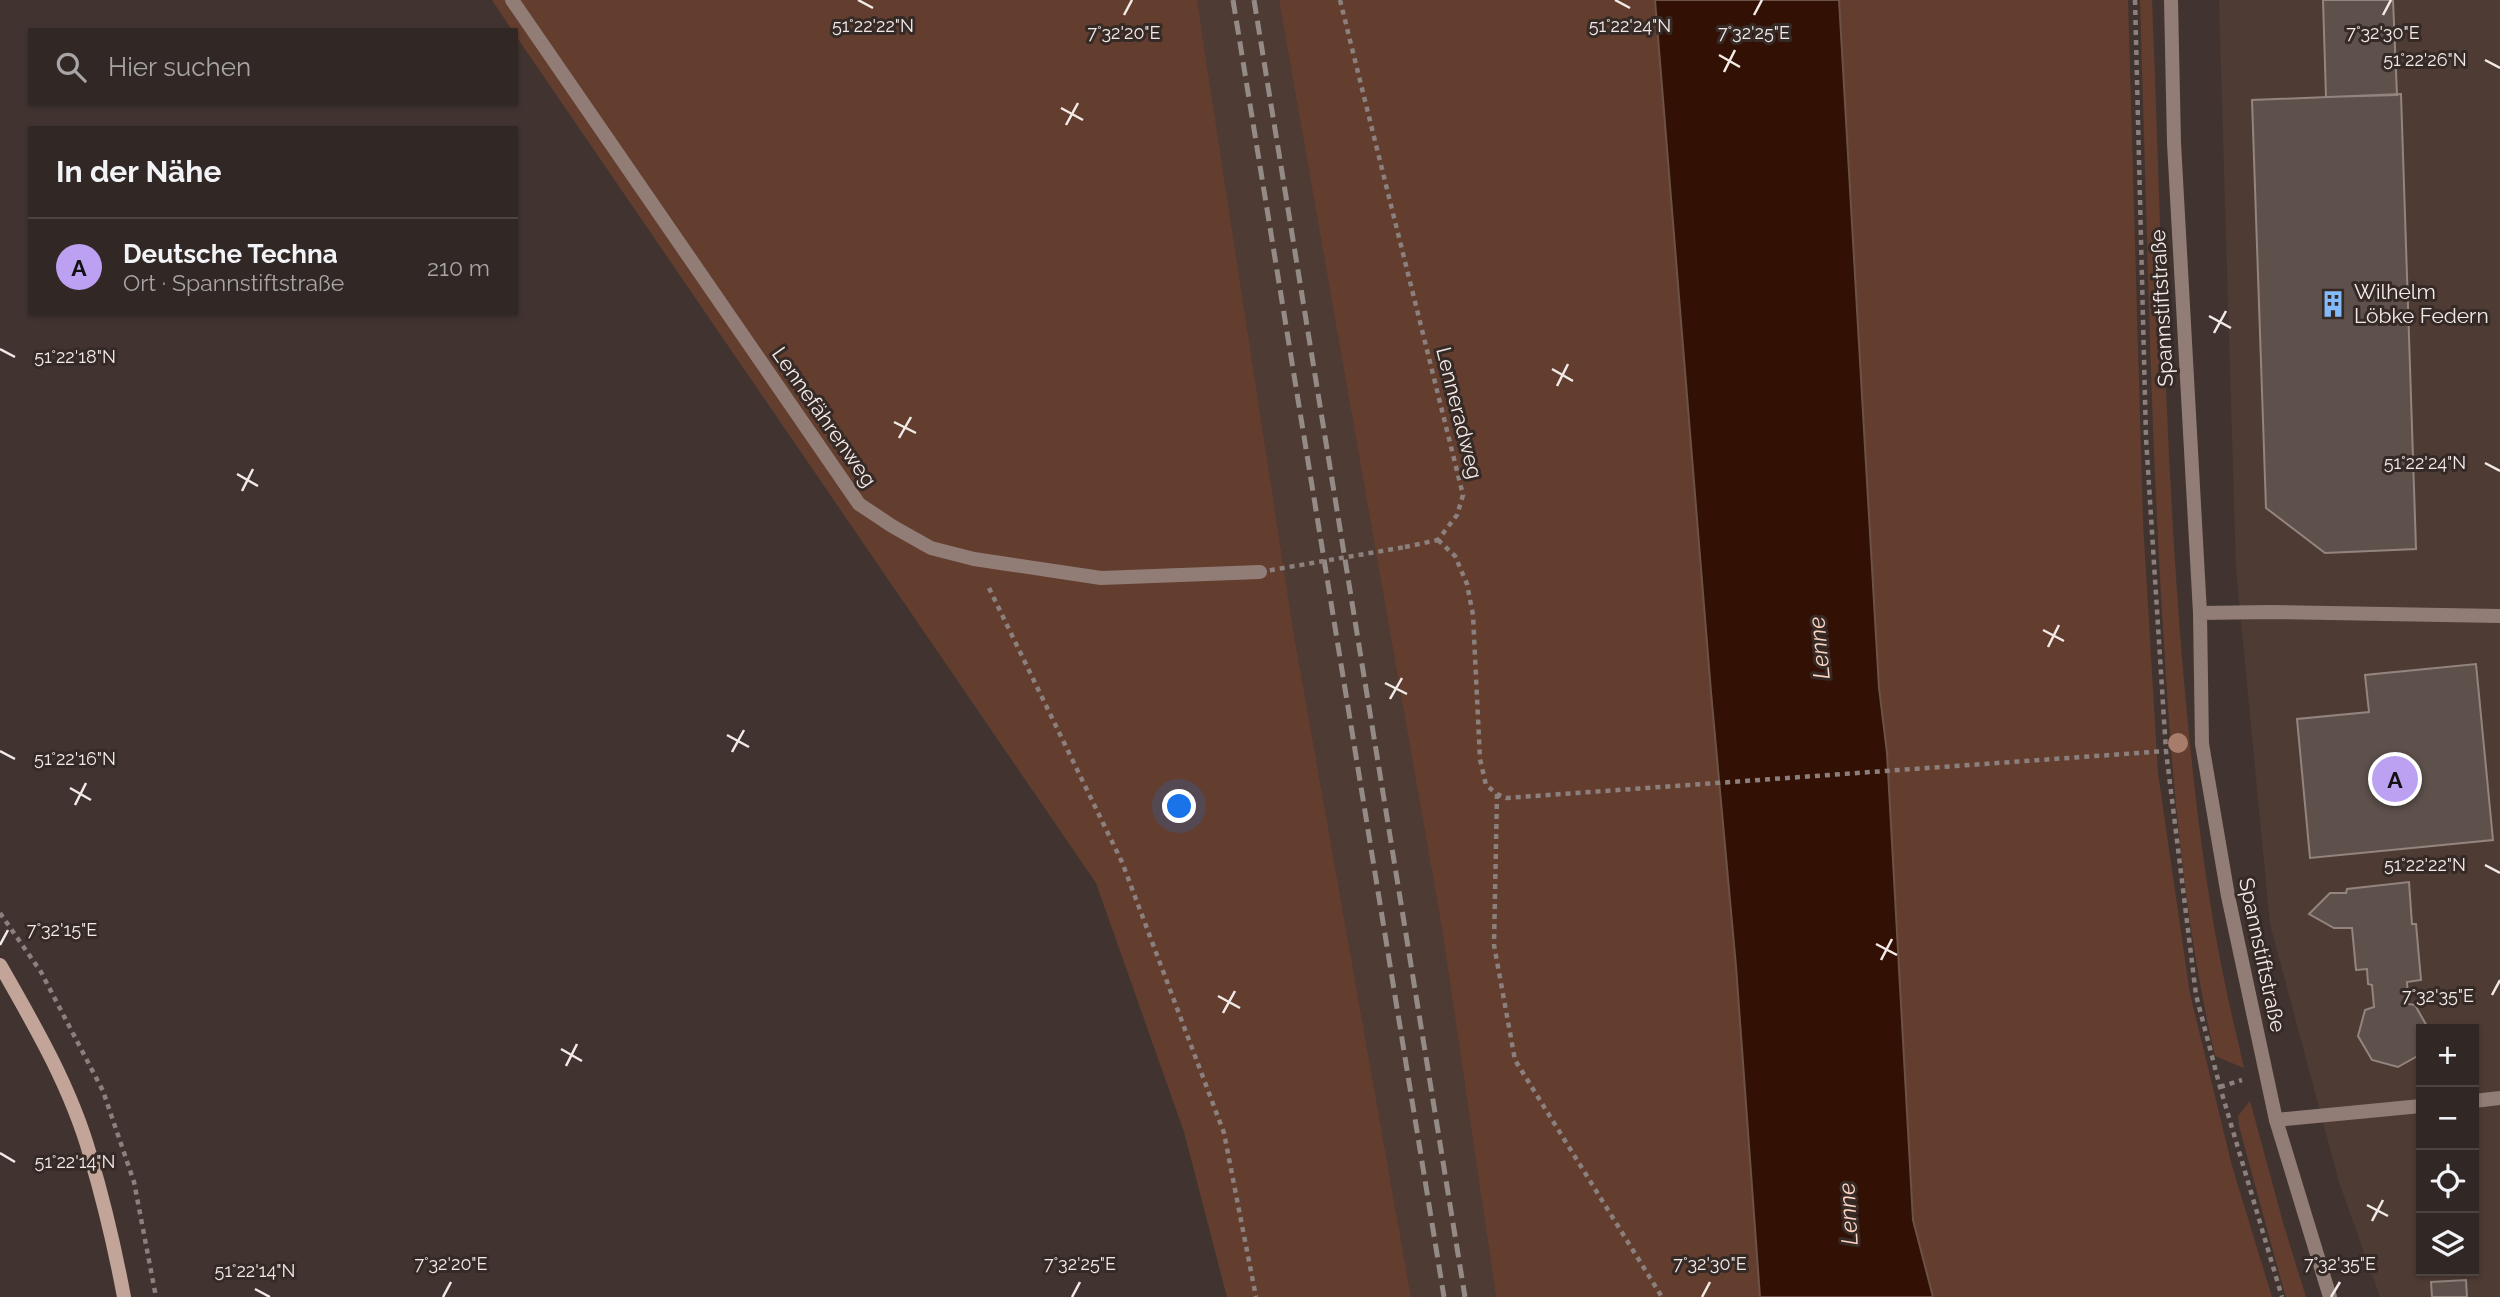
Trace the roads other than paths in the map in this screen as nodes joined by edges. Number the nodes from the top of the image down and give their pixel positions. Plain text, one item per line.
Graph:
1 (512, 0) edge
2 (2171, 0) edge
3 (1260, 572) road end
4 (2200, 613) junction
5 (2500, 616) edge
6 (0, 965) edge
7 (2500, 1098) edge
8 (2479, 1100) edge
9 (2416, 1106) edge
10 (2276, 1120) junction
11 (124, 1297) edge
12 (2330, 1297) edge

1 - 3 street, Lennefährenweg
2 - 4 street, Spannstiftstraße
4 - 5 street
4 - 10 street, Spannstiftstraße
6 - 11 street
7 - 8 street
9 - 10 street
10 - 12 street, Spannstiftstraße

